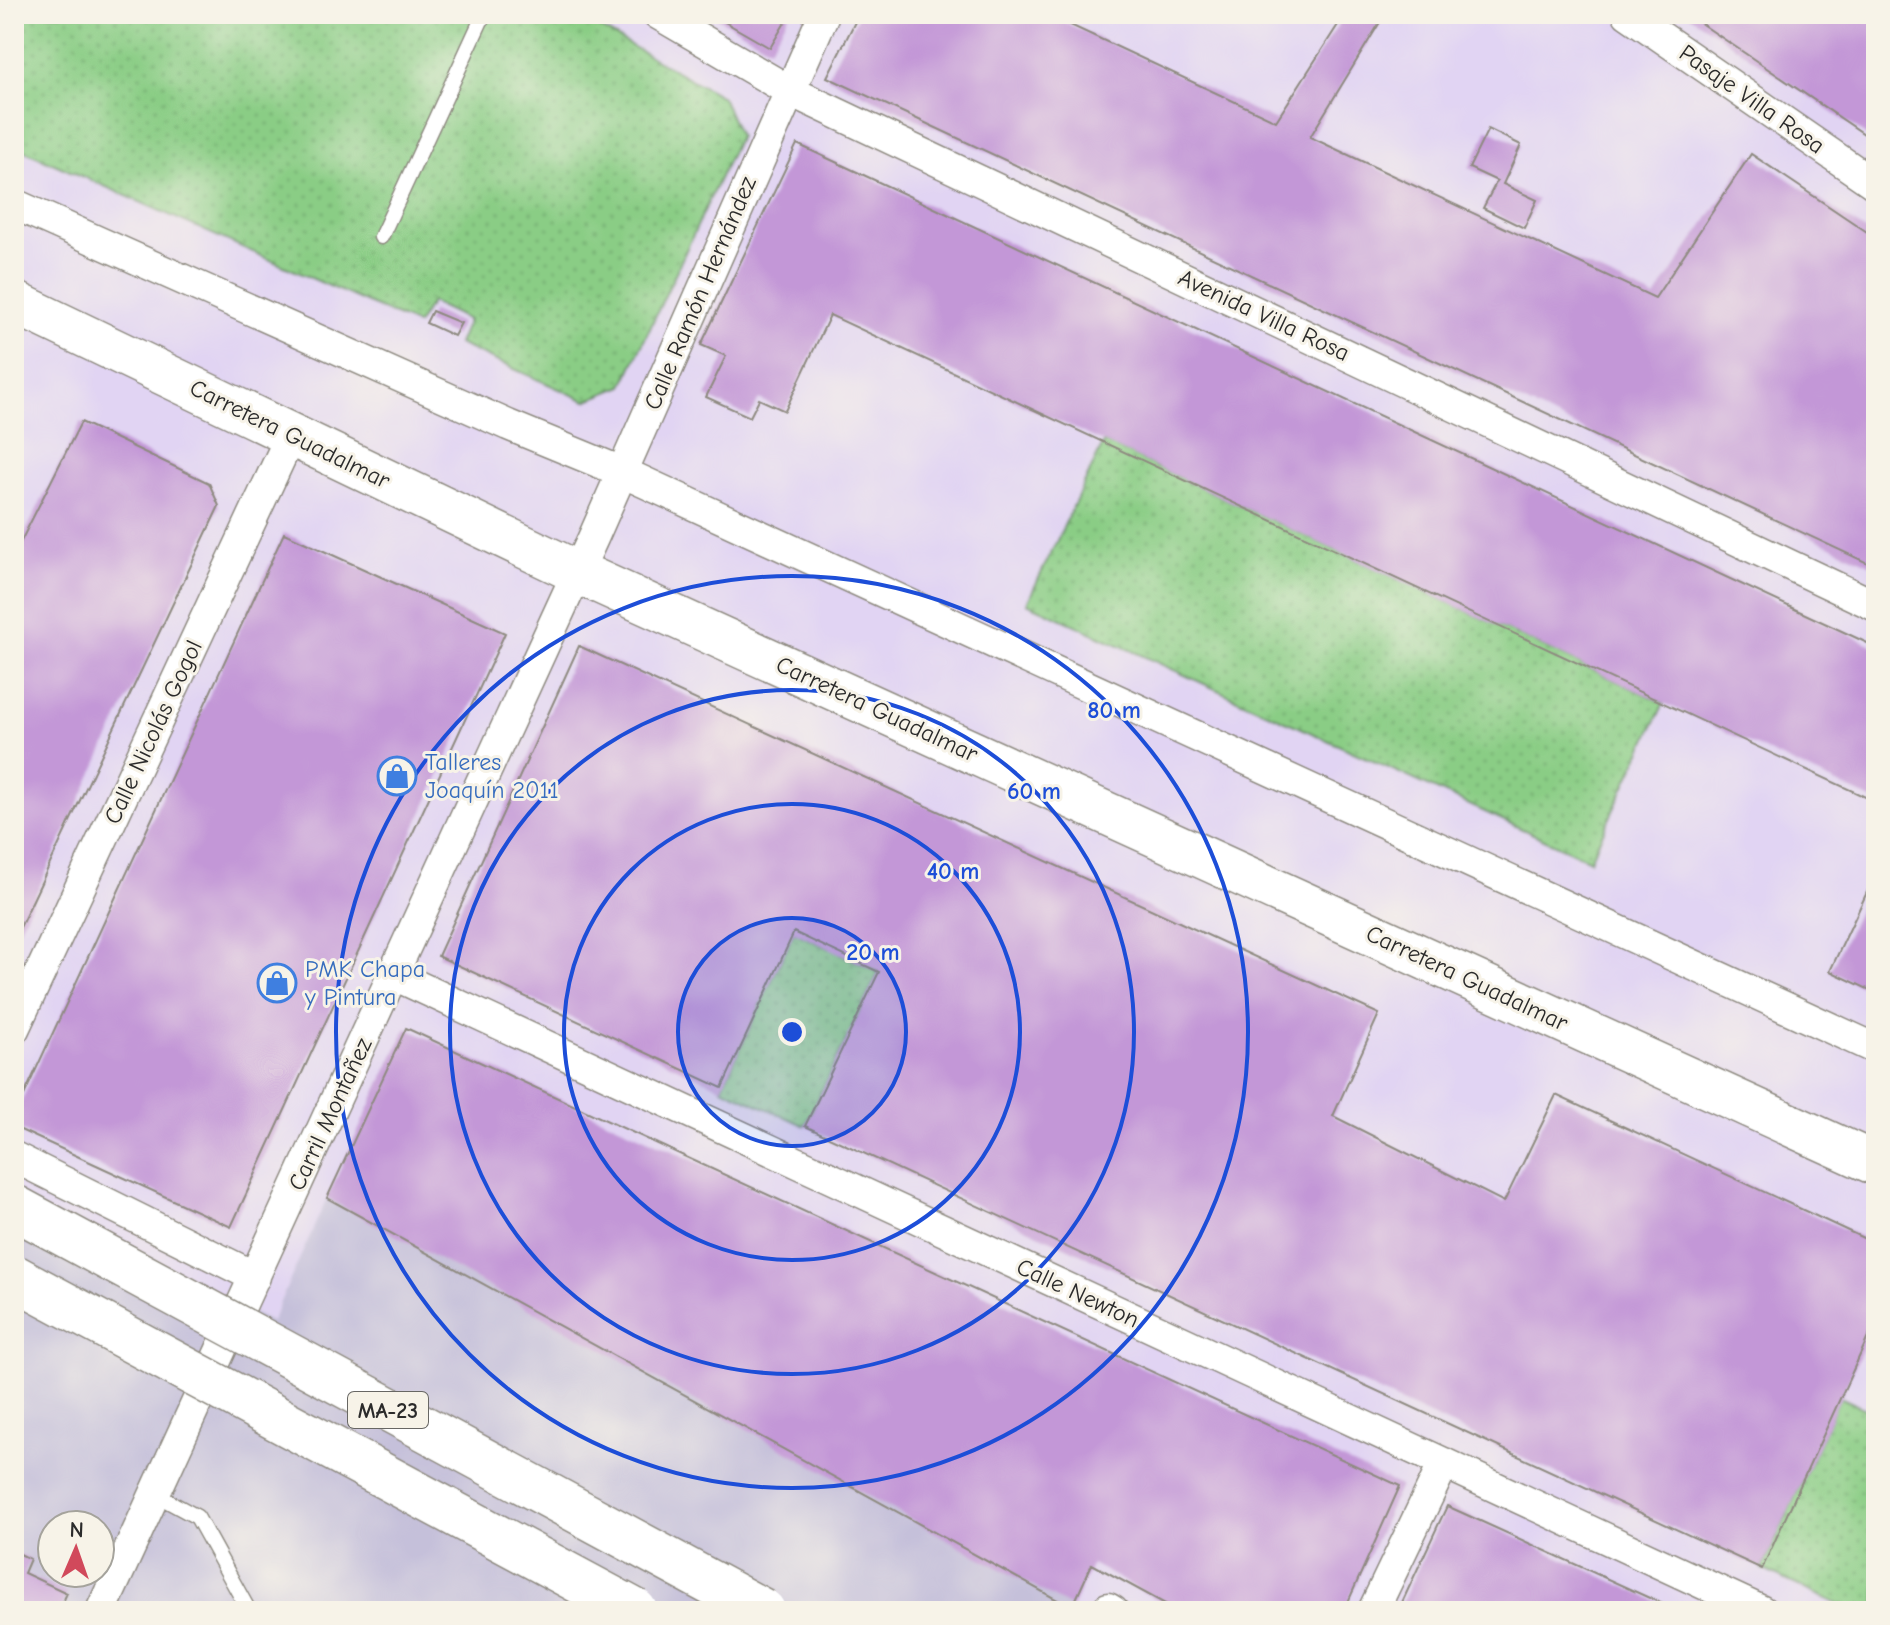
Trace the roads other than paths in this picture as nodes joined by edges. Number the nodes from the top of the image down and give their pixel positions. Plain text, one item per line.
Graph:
1 (484, 14) edge
2 (658, 14) edge
3 (824, 14) edge
4 (1628, 14) edge
5 (788, 90) junction
6 (1876, 185) edge
7 (14, 204) edge
8 (381, 237) dead end
9 (14, 302) edge
10 (291, 435) junction
11 (622, 472) junction
12 (577, 572) junction
13 (1876, 606) edge
14 (394, 975) junction
15 (14, 1029) edge
16 (1876, 1049) edge
17 (14, 1157) edge
18 (1876, 1164) edge
19 (14, 1207) edge
20 (14, 1277) edge
21 (255, 1277) junction
22 (1444, 1463) junction
23 (155, 1494) junction
24 (101, 1611) edge
25 (249, 1611) edge
26 (635, 1611) edge
27 (763, 1611) edge
28 (1373, 1611) edge
29 (1762, 1611) edge

1 - 8 lane
2 - 5 street, Avenida Villa Rosa
3 - 5 street, Calle Ramón Hernández
4 - 6 street, Pasaje Villa Rosa
5 - 11 street, Calle Ramón Hernández
5 - 13 street, Avenida Villa Rosa
7 - 11 street
9 - 10 street, Carretera Guadalmar
10 - 12 street, Carretera Guadalmar
10 - 15 street, Calle Nicolás Gogol
11 - 12 street, Calle Ramón Hernández
11 - 16 street
12 - 14 street, Carril Montañez
12 - 18 street, Carretera Guadalmar
14 - 21 street, Carril Montañez
14 - 22 street, Calle Newton
17 - 21 street
19 - 27 highway, MA-23, bridge
20 - 26 highway, MA-23, bridge
21 - 23 street, Carril Montañez
22 - 28 street
22 - 29 street, Calle Newton
23 - 24 street, Carril Montañez
23 - 25 lane

